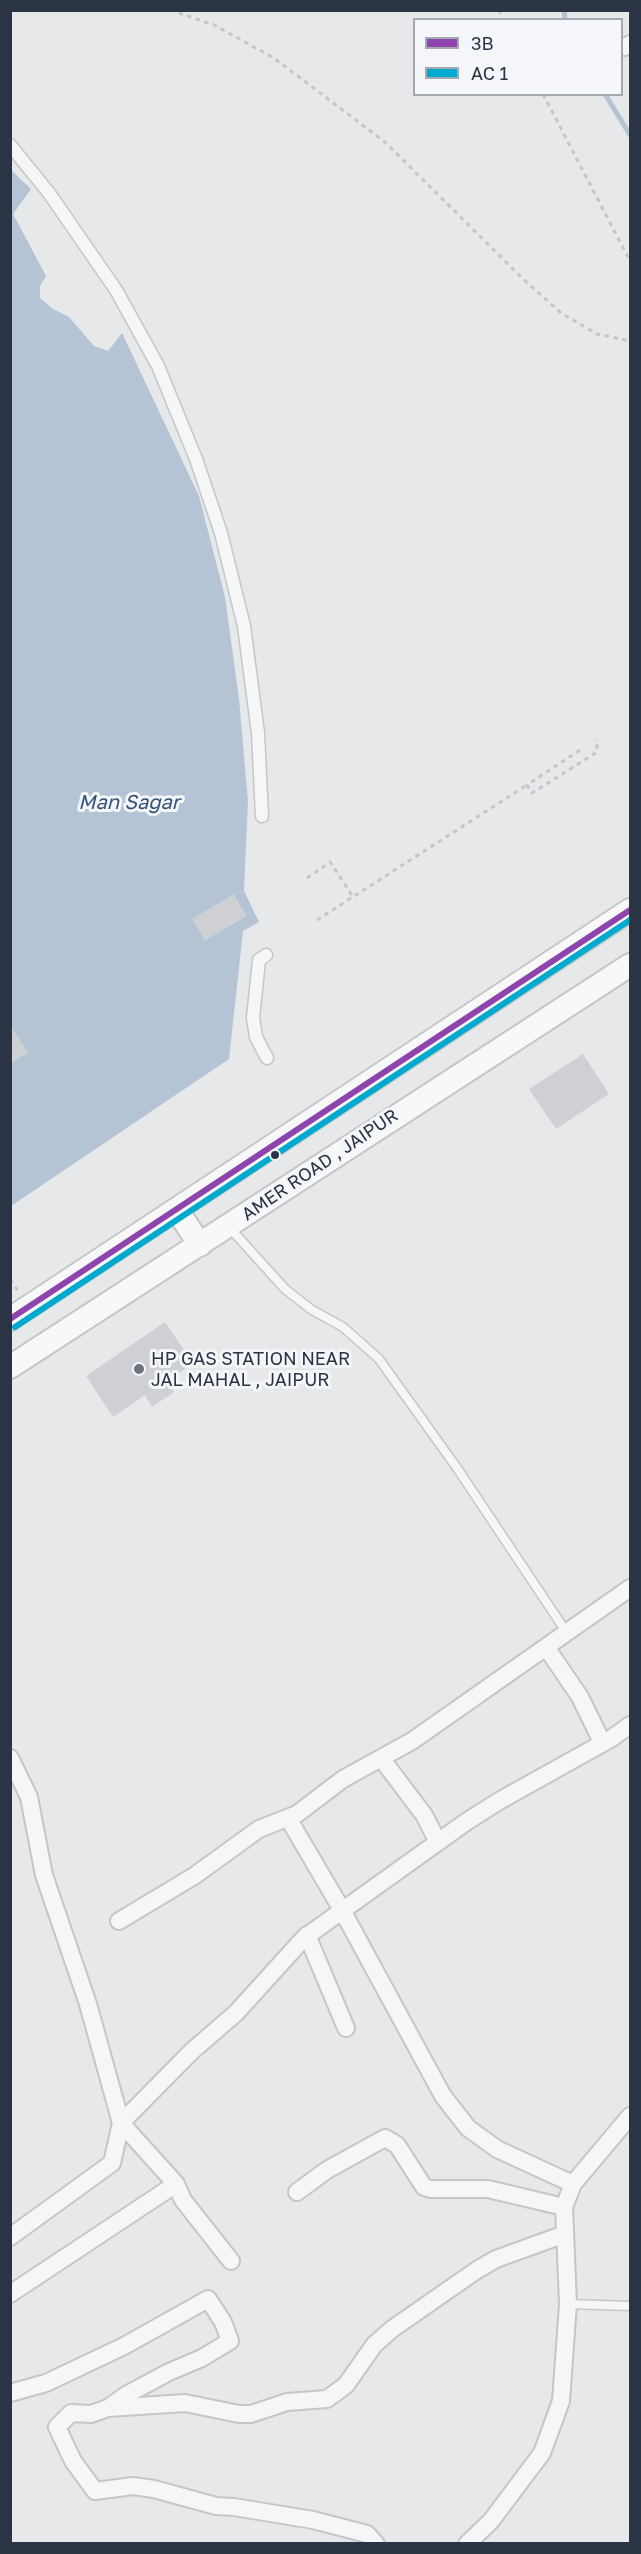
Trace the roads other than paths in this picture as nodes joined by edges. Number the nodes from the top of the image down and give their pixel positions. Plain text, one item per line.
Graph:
1 (10, 145) edge
2 (262, 816) dead end
3 (630, 910) edge
4 (266, 955) dead end
5 (630, 965) edge
6 (267, 1058) dead end
7 (177, 1210) junction
8 (229, 1226) junction
9 (200, 1245) junction
10 (10, 1319) edge
11 (10, 1367) edge
12 (630, 1588) edge
13 (568, 1633) junction
14 (546, 1647) junction
15 (630, 1725) edge
16 (602, 1742) junction
17 (10, 1758) edge
18 (381, 1758) junction
19 (288, 1818) junction
20 (438, 1842) junction
21 (342, 1910) junction
22 (119, 1921) dead end
23 (307, 1935) junction
24 (346, 2028) dead end
25 (630, 2116) edge
26 (121, 2123) junction
27 (625, 2136) edge
28 (176, 2184) junction
29 (573, 2184) junction
30 (297, 2192) dead end
31 (564, 2207) junction
32 (565, 2234) junction
33 (10, 2237) edge
34 (231, 2261) dead end
35 (10, 2294) edge
36 (568, 2304) junction
37 (630, 2306) edge
38 (10, 2393) edge
39 (108, 2408) junction
40 (376, 2544) edge
41 (468, 2544) edge

1 - 2 street
3 - 7 main road
4 - 6 street
5 - 8 main road, AMER ROAD , JAIPUR
7 - 9 main road
7 - 10 main road
8 - 9 main road, AMER ROAD , JAIPUR
8 - 13 lane
9 - 11 main road, AMER ROAD , JAIPUR
12 - 13 street
13 - 14 street
14 - 16 street
14 - 18 street
15 - 16 street
16 - 20 street
17 - 26 street
18 - 19 street
18 - 20 street
19 - 21 street
19 - 22 street
20 - 21 street
21 - 23 street
21 - 29 street
23 - 24 street
23 - 26 street
25 - 27 street
26 - 28 street
26 - 33 street
27 - 29 street
28 - 34 street
28 - 35 street
29 - 31 street
30 - 31 street
31 - 32 street
32 - 36 street
32 - 39 street
36 - 37 lane
36 - 41 street
38 - 39 street
39 - 40 street

